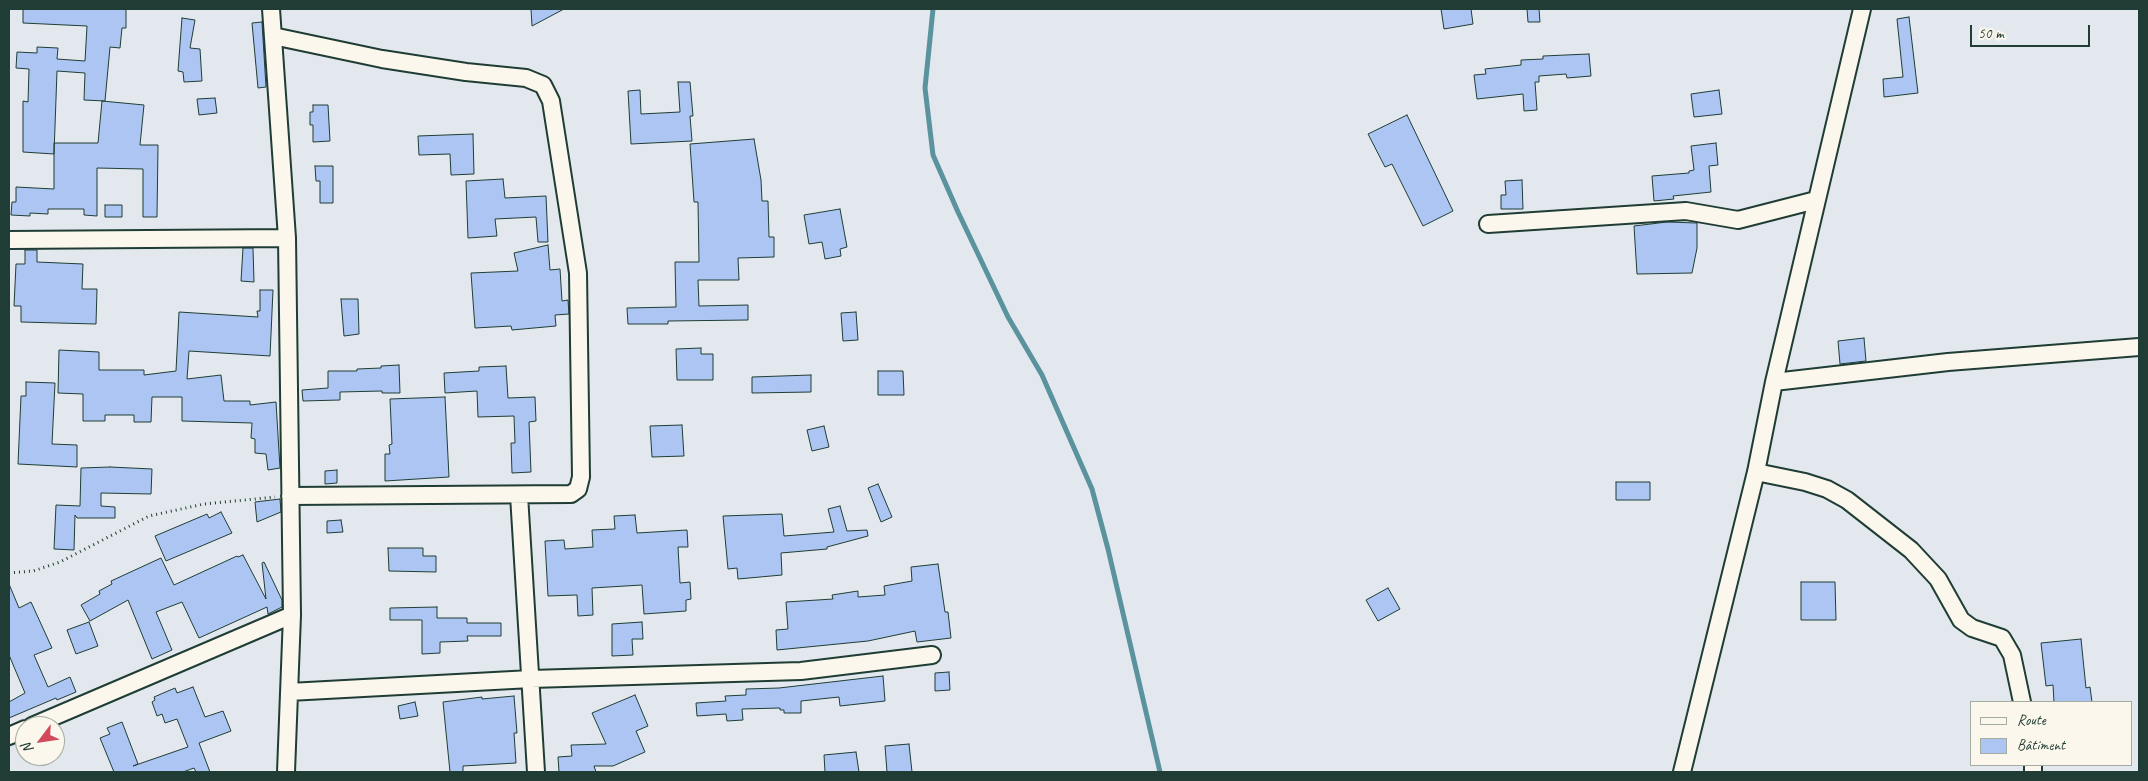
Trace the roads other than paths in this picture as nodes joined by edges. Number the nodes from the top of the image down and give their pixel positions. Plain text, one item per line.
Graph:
1 (271, 9) edge
2 (1862, 9) edge
3 (273, 36) junction
4 (1816, 200) junction
5 (1488, 224) dead end
6 (287, 238) junction
7 (9, 240) edge
8 (2139, 346) edge
9 (1774, 382) junction
10 (1756, 472) junction
11 (519, 495) junction
12 (290, 496) junction
13 (292, 615) junction
14 (932, 655) dead end
15 (531, 679) junction
16 (289, 692) junction
17 (2022, 701) edge
18 (55, 716) edge
19 (282, 770) edge
20 (536, 772) edge
21 (1682, 772) edge

1 - 3 street
2 - 4 street
3 - 6 street
3 - 11 street
4 - 5 street
4 - 9 street
6 - 7 street
6 - 12 street
8 - 9 street
9 - 10 street
10 - 17 street
10 - 21 street
11 - 12 street
11 - 15 street
12 - 13 street
13 - 16 street
13 - 18 street
14 - 15 street
15 - 16 street
15 - 20 street
16 - 19 street

